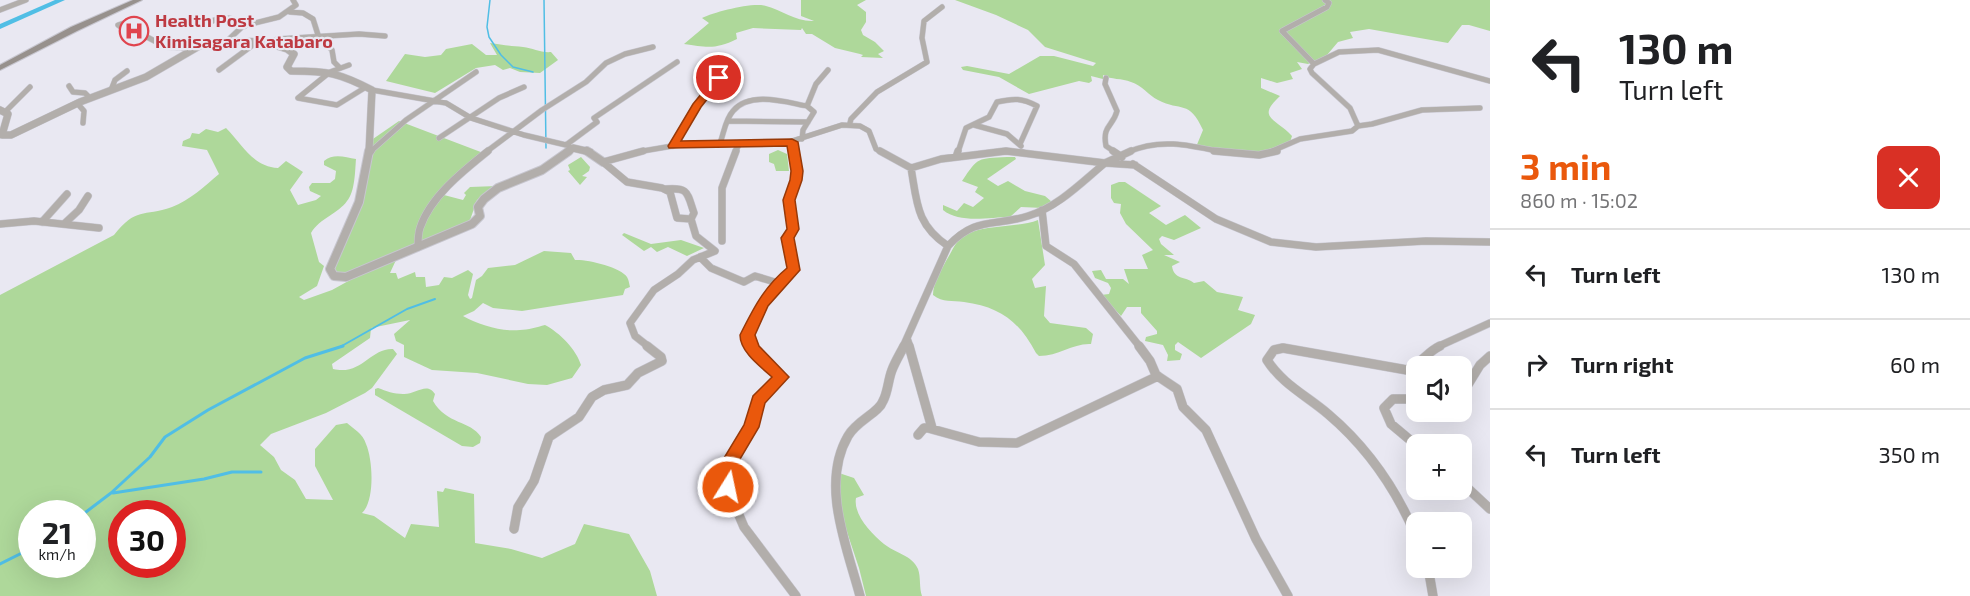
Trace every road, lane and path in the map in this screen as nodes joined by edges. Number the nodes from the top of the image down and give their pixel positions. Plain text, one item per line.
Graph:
1 (26, 0) edge
2 (139, 0) edge
3 (293, 0) edge
4 (1325, 0) edge
5 (942, 7) dead end
6 (0, 10) edge
7 (290, 12) junction
8 (124, 23) dead end
9 (205, 25) dead end
10 (245, 26) junction
11 (385, 36) dead end
12 (319, 38) junction
13 (227, 41) junction
14 (257, 42) junction
15 (266, 43) junction
16 (653, 47) dead end
17 (195, 48) junction
18 (677, 62) dead end
19 (1314, 64) junction
20 (349, 65) dead end
21 (0, 68) edge
22 (340, 68) junction
23 (219, 70) dead end
24 (828, 70) dead end
25 (127, 71) dead end
26 (330, 72) junction
27 (476, 72) dead end
28 (719, 78) dead end
29 (1106, 78) dead end
30 (1490, 81) edge
31 (69, 86) dead end
32 (30, 87) dead end
33 (524, 87) dead end
34 (369, 88) junction
35 (111, 90) junction
36 (90, 98) junction
37 (433, 100) junction
38 (77, 103) junction
39 (807, 106) junction
40 (1480, 108) dead end
41 (3, 111) edge
42 (471, 118) junction
43 (728, 122) junction
44 (808, 122) junction
45 (83, 123) dead end
46 (850, 123) junction
47 (974, 125) junction
48 (1358, 126) junction
49 (515, 131) junction
50 (3, 138) edge
51 (439, 138) dead end
52 (802, 139) junction
53 (792, 142) junction
54 (720, 143) junction
55 (740, 143) junction
56 (673, 146) junction
57 (570, 147) junction
58 (1021, 147) junction
59 (369, 153) junction
60 (1120, 156) junction
61 (956, 157) junction
62 (603, 162) junction
63 (1106, 163) junction
64 (1136, 165) junction
65 (911, 168) junction
66 (666, 189) junction
67 (67, 194) dead end
68 (88, 196) dead end
69 (1042, 210) junction
70 (691, 219) junction
71 (42, 222) junction
72 (65, 223) junction
73 (0, 224) edge
74 (99, 228) dead end
75 (723, 241) dead end
76 (1490, 242) edge
77 (948, 246) junction
78 (418, 247) junction
79 (700, 257) junction
80 (778, 283) junction
81 (1490, 323) edge
82 (907, 338) junction
83 (1490, 356) edge
84 (1158, 376) junction
85 (1472, 378) edge
86 (1406, 399) edge
87 (932, 428) junction
88 (918, 435) dead end
89 (1406, 437) edge
90 (1472, 492) edge
91 (1490, 509) edge
92 (1406, 513) edge
93 (514, 529) dead end
94 (1430, 578) edge
95 (796, 596) edge
96 (860, 596) edge
97 (1288, 596) edge
98 (1434, 596) edge

1 - 6 street
2 - 21 main road
3 - 7 street
4 - 19 street
5 - 46 street
7 - 10 street
7 - 12 street
8 - 17 street
9 - 10 street
10 - 13 street
11 - 12 street
12 - 15 street
12 - 22 street
13 - 14 street
13 - 17 street
14 - 15 street
14 - 23 street
15 - 26 street
16 - 49 street
17 - 35 street
18 - 57 street
19 - 30 street
19 - 48 street
20 - 22 street
22 - 26 street
24 - 39 street
25 - 35 street
26 - 34 street
26 - 34 street
27 - 37 street
28 - 56 street
29 - 60 street
31 - 36 street
32 - 41 street
33 - 42 street
34 - 37 street
34 - 59 street
35 - 36 street
36 - 38 street
37 - 42 street
37 - 59 street
38 - 45 street
38 - 50 street
39 - 43 street
39 - 44 street
40 - 48 street
41 - 50 street
42 - 49 street
42 - 51 street
43 - 44 street
43 - 54 street
44 - 52 street
46 - 52 street
46 - 65 street
47 - 58 street
47 - 58 street
47 - 61 street
48 - 60 street
49 - 57 street
49 - 78 street
52 - 53 street
53 - 55 street
53 - 80 street
54 - 55 street
54 - 56 street
55 - 75 street
56 - 62 street
57 - 62 street
57 - 78 street
58 - 61 street
58 - 63 street
59 - 78 street
60 - 63 street
60 - 64 street
61 - 65 street
62 - 66 street
63 - 64 street
63 - 69 street
64 - 76 street
65 - 77 street
66 - 70 street
66 - 70 street
67 - 71 street
68 - 72 street
69 - 77 street
69 - 84 street
70 - 79 street
71 - 72 street
71 - 73 street
72 - 74 street
77 - 82 street
79 - 80 street
79 - 93 street
80 - 95 street
81 - 92 street
82 - 87 street
82 - 96 street
83 - 85 street
84 - 87 street
84 - 97 street
86 - 89 street
87 - 88 street
90 - 91 street
94 - 98 street

